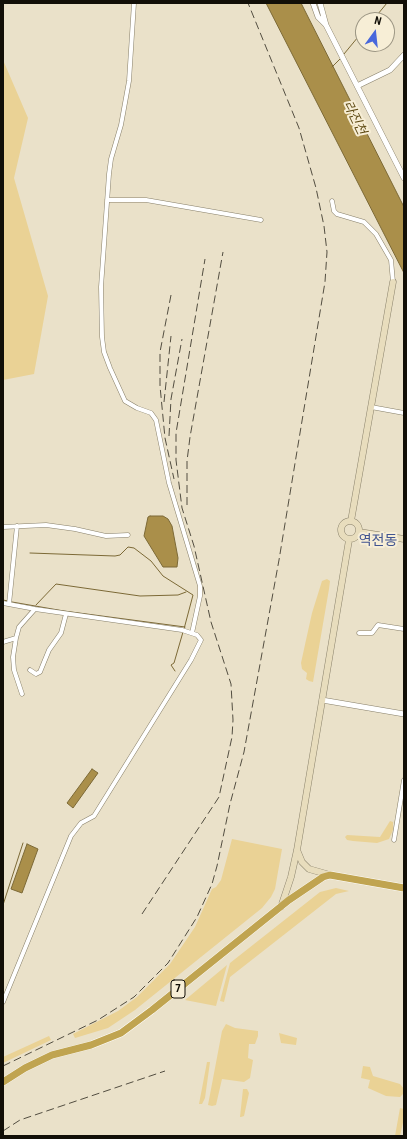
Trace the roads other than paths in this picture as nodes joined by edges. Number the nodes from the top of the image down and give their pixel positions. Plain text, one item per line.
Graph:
1 (134, 3) edge
2 (313, 3) edge
3 (320, 3) edge
4 (326, 24) junction
5 (404, 55) edge
6 (357, 86) junction
7 (404, 176) edge
8 (107, 200) junction
9 (332, 201) dead end
10 (261, 220) dead end
11 (393, 282) joint
12 (371, 407) junction
13 (404, 413) edge
14 (351, 521) junction
15 (17, 526) junction
16 (3, 527) edge
17 (359, 532) junction
18 (128, 535) dead end
19 (404, 539) edge
20 (349, 540) junction
21 (3, 603) edge
22 (9, 604) junction
23 (35, 610) junction
24 (66, 614) junction
25 (404, 629) edge
26 (192, 633) junction
27 (360, 633) dead end
28 (16, 638) junction
29 (3, 642) edge
30 (30, 670) dead end
31 (22, 694) dead end
32 (322, 700) junction
33 (404, 714) edge
34 (404, 780) edge
35 (402, 797) edge
36 (394, 840) dead end
37 (297, 850) junction
38 (330, 875) junction
39 (404, 888) edge
40 (280, 908) junction
41 (3, 1002) edge
42 (3, 1082) edge

1 - 8 street
2 - 4 street
3 - 4 street
4 - 6 street
5 - 6 street
6 - 7 street
8 - 10 street
8 - 26 street
9 - 11 street
11 - 12 main road
12 - 13 street
12 - 14 main road
14 - 17 main road
14 - 20 main road
15 - 16 street
15 - 18 street
15 - 22 street
17 - 19 main road
17 - 20 main road
20 - 32 main road
21 - 22 street
22 - 23 street
23 - 24 street
23 - 28 street
24 - 26 street
24 - 30 street
25 - 27 street
26 - 41 street
28 - 29 street
28 - 31 street
32 - 33 street
32 - 37 main road
34 - 35 street
35 - 36 street
37 - 38 main road
37 - 40 main road
38 - 39 highway
38 - 40 highway, 7
40 - 42 highway, 7

